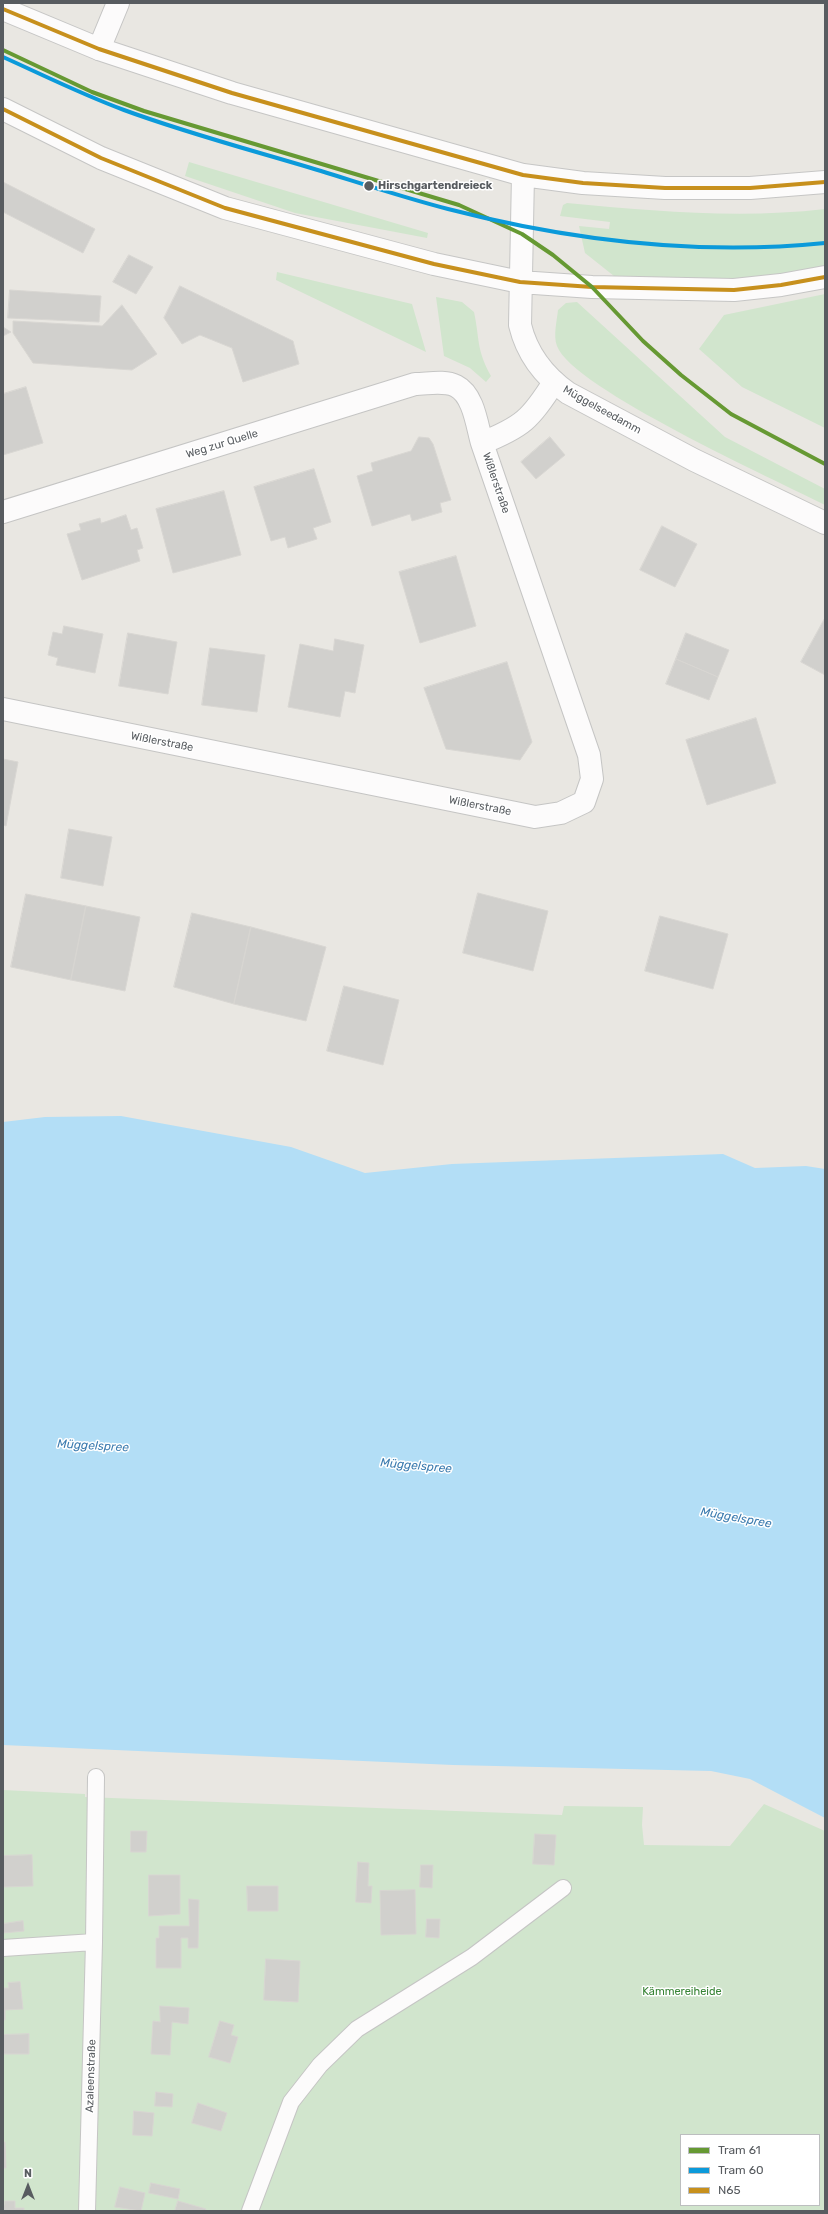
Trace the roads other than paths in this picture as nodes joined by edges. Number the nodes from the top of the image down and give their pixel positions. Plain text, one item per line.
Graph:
1 (118, 3) edge
2 (3, 9) edge
3 (99, 50) junction
4 (3, 109) edge
5 (523, 175) junction
6 (825, 182) edge
7 (825, 277) edge
8 (520, 282) junction
9 (554, 382) junction
10 (442, 383) joint
11 (482, 443) junction
12 (3, 512) edge
13 (825, 523) edge
14 (3, 710) edge
15 (96, 1778) dead end
16 (563, 1888) dead end
17 (94, 1942) junction
18 (3, 1948) edge
19 (87, 2211) edge
20 (250, 2211) edge

1 - 3 main road
2 - 3 main road
3 - 5 main road
4 - 8 main road
5 - 6 main road
5 - 8 main road, Müggelseedamm
7 - 8 main road
8 - 9 main road, Müggelseedamm
9 - 11 main road, Wißlerstraße
9 - 13 main road, Müggelseedamm
10 - 11 main road, Wißlerstraße
10 - 12 main road, Weg zur Quelle
11 - 14 main road, Wißlerstraße
15 - 17 lane, Azaleenstraße
16 - 20 lane
17 - 18 lane
17 - 19 lane, Azaleenstraße

